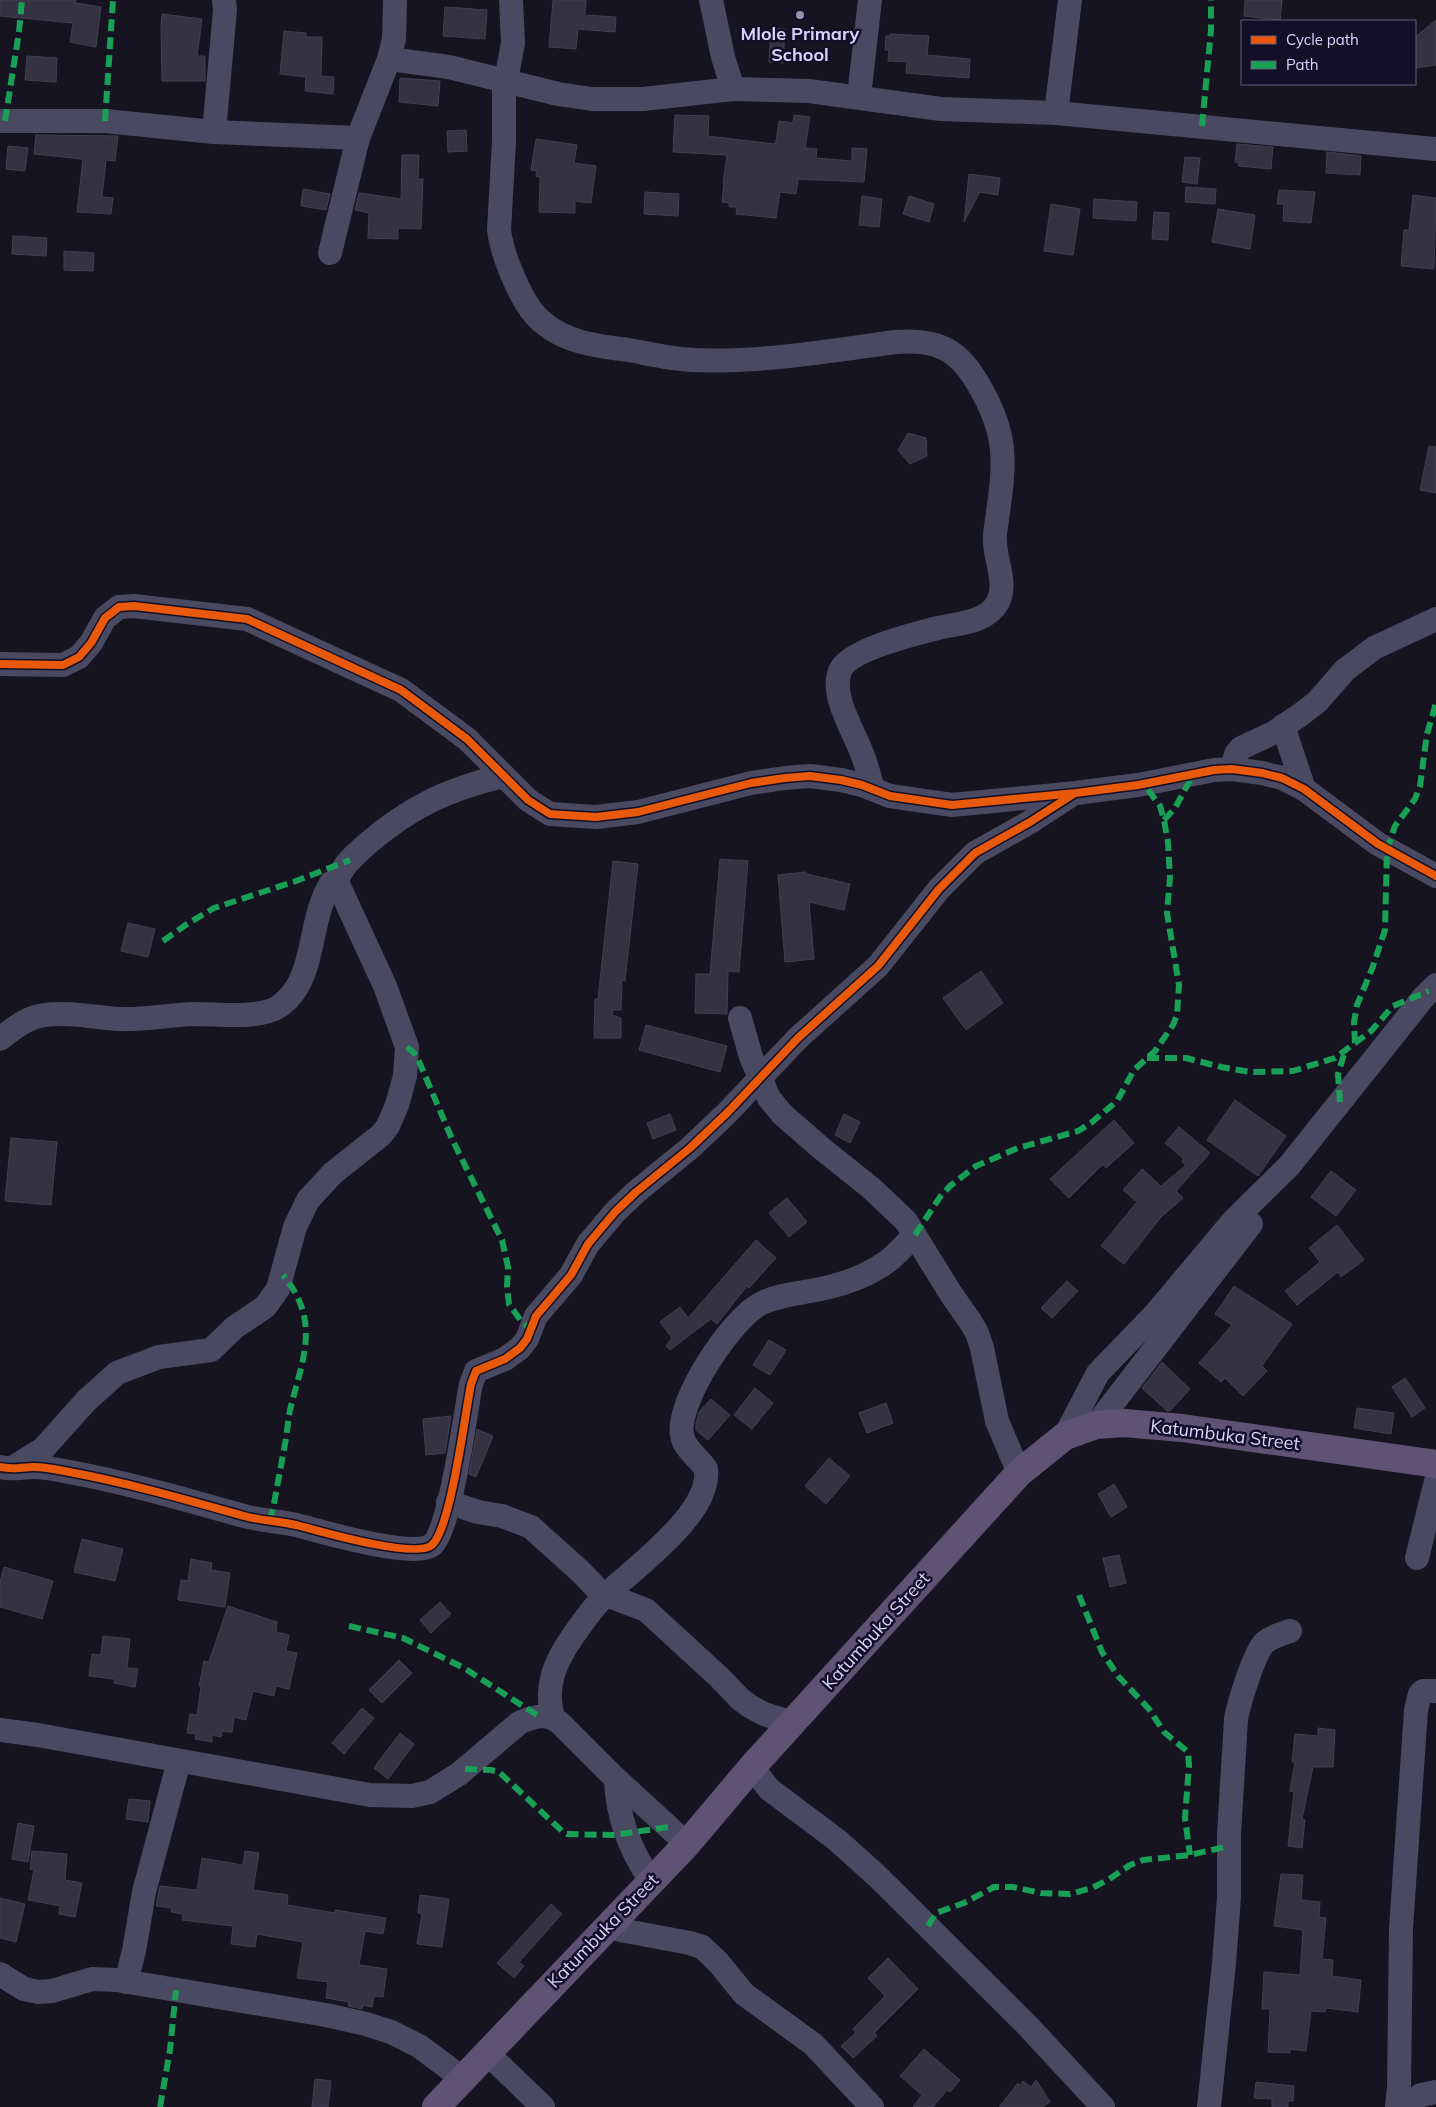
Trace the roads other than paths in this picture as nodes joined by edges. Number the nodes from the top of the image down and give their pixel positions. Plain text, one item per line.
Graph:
1 (224, 0) edge
2 (395, 0) edge
3 (511, 0) edge
4 (711, 0) edge
5 (870, 0) edge
6 (1070, 0) edge
7 (389, 60) junction
8 (505, 80) junction
9 (733, 89) junction
10 (859, 96) junction
11 (1056, 113) junction
12 (0, 121) edge
13 (214, 132) junction
14 (358, 138) junction
15 (1436, 149) edge
16 (330, 253) dead end
17 (1436, 619) edge
18 (0, 664) edge
19 (1283, 726) junction
20 (1232, 769) junction
21 (503, 776) junction
22 (873, 789) junction
23 (1304, 789) junction
24 (1076, 792) junction
25 (1436, 876) edge
26 (337, 882) junction
27 (1436, 985) edge
28 (1436, 989) edge
29 (740, 1018) dead end
30 (0, 1038) edge
31 (760, 1079) junction
32 (916, 1235) junction
33 (1096, 1424) junction
34 (1065, 1436) junction
35 (1436, 1464) edge
36 (5, 1468) edge
37 (1020, 1473) junction
38 (1436, 1481) edge
39 (448, 1502) junction
40 (1417, 1558) dead end
41 (605, 1595) junction
42 (1290, 1632) dead end
43 (1436, 1691) edge
44 (553, 1718) junction
45 (793, 1723) junction
46 (0, 1730) edge
47 (180, 1761) junction
48 (752, 1767) junction
49 (616, 1779) junction
50 (687, 1844) junction
51 (650, 1881) junction
52 (611, 1922) junction
53 (0, 1974) edge
54 (126, 1982) junction
55 (487, 2053) junction
56 (462, 2078) junction
57 (1436, 2092) edge
58 (436, 2107) edge
59 (543, 2107) edge
60 (872, 2107) edge
61 (1103, 2107) edge
62 (1209, 2107) edge
63 (1397, 2107) edge
64 (1404, 2107) edge

1 - 13 street
2 - 7 street
3 - 8 street
4 - 9 street
5 - 10 street
6 - 11 street
7 - 8 street
7 - 14 street
8 - 9 street
8 - 22 street
9 - 10 street
10 - 11 street
11 - 15 street
12 - 13 street
13 - 14 street
14 - 16 street
17 - 19 street
18 - 21 street
19 - 20 street
19 - 23 street
20 - 23 street
20 - 24 street
21 - 22 street
21 - 26 street
22 - 24 street
23 - 25 street
24 - 31 street
26 - 30 street
26 - 36 street
27 - 34 street
28 - 33 street
29 - 31 street
31 - 32 street
31 - 39 street
32 - 37 street
32 - 41 street
33 - 34 main road, Katumbuka Street
33 - 35 main road, Katumbuka Street
34 - 37 main road, Katumbuka Street
36 - 39 street
37 - 45 main road, Katumbuka Street
38 - 40 street
39 - 41 street
41 - 44 street
41 - 45 street
42 - 62 street
43 - 63 street
44 - 47 street
44 - 49 street
45 - 48 main road, Katumbuka Street
46 - 47 street
47 - 54 street
48 - 50 main road, Katumbuka Street
48 - 61 street
49 - 50 street
49 - 51 street
50 - 51 main road, Katumbuka Street
51 - 52 main road, Katumbuka Street
52 - 55 main road, Katumbuka Street
52 - 60 street
53 - 54 street
54 - 56 street
55 - 56 main road, Katumbuka Street
55 - 59 street
56 - 58 main road, Katumbuka Street
57 - 64 street

